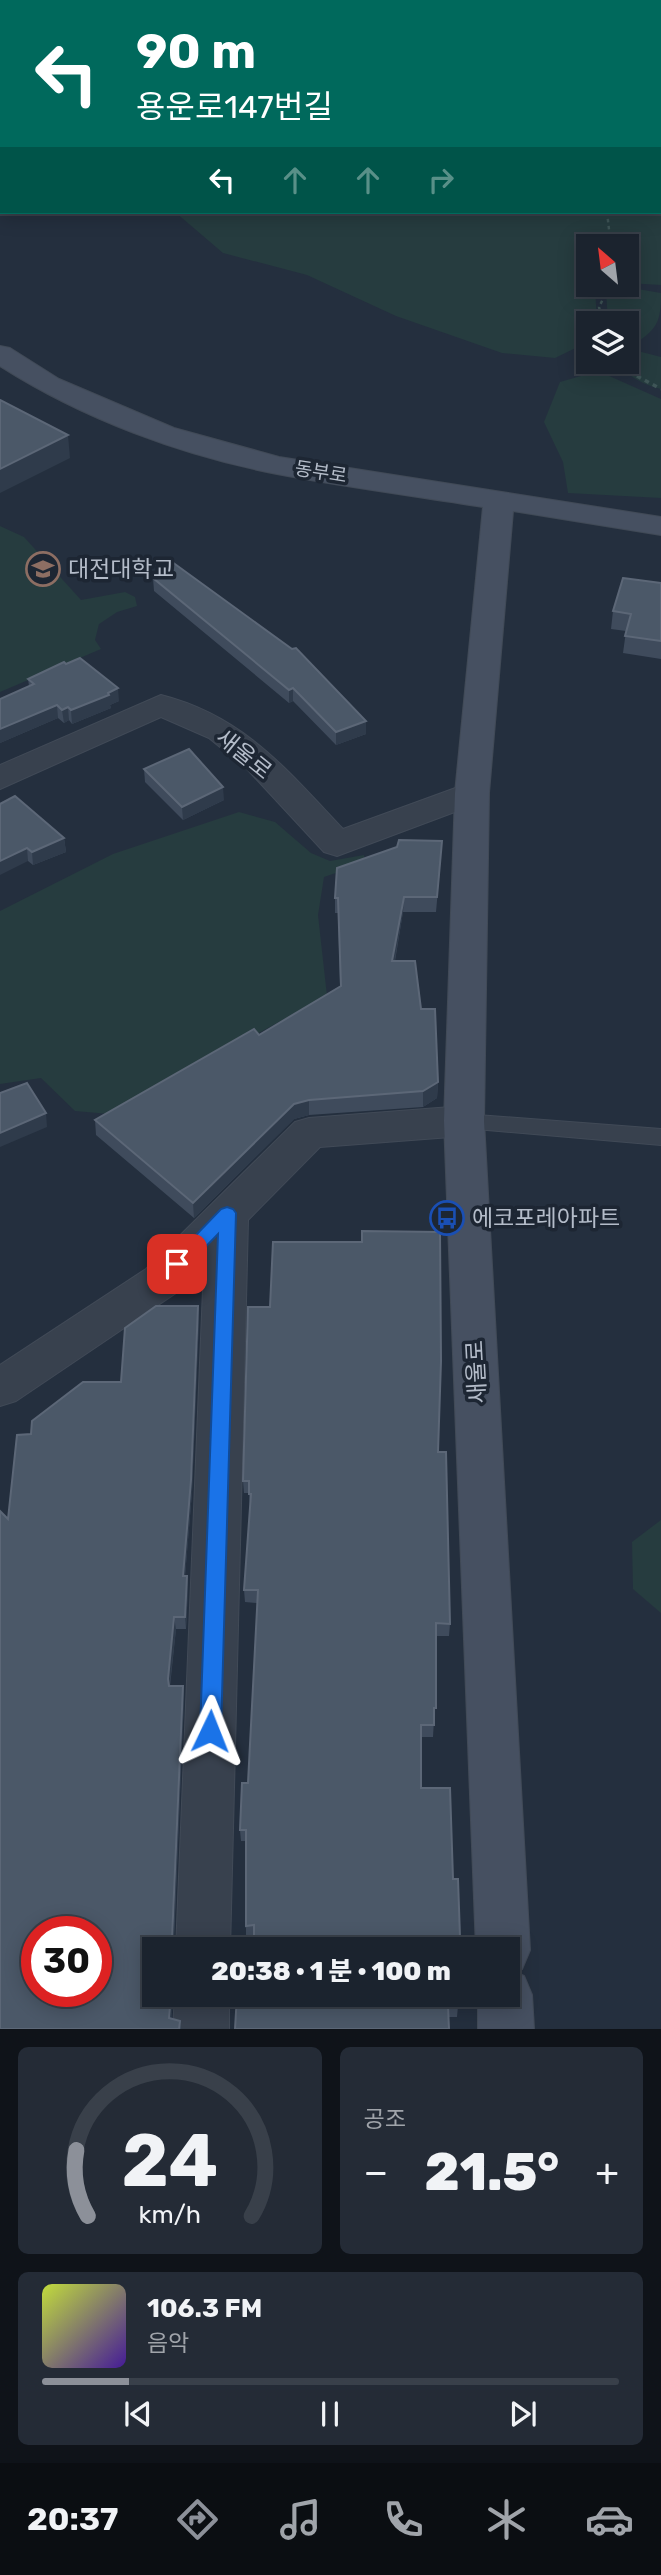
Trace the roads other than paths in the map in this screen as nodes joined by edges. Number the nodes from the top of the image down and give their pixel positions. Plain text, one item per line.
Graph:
1 (0, 354) edge
2 (499, 500) junction
3 (661, 526) edge
4 (0, 778) edge
5 (472, 793) junction
6 (464, 1121) junction
7 (661, 1137) edge
8 (227, 1213) junction
9 (0, 1388) edge
10 (203, 1937) edge
11 (502, 1937) edge
12 (202, 2007) edge
13 (505, 2007) edge
14 (201, 2029) edge
15 (506, 2029) edge

1 - 2 street, 동부로
2 - 3 street, 동부로
2 - 5 street, 새울로
4 - 5 street, 새울로
5 - 6 street, 새울로
6 - 7 lane
6 - 8 street
6 - 11 street, 새울로
8 - 9 street
8 - 10 street
12 - 14 street
13 - 15 street

